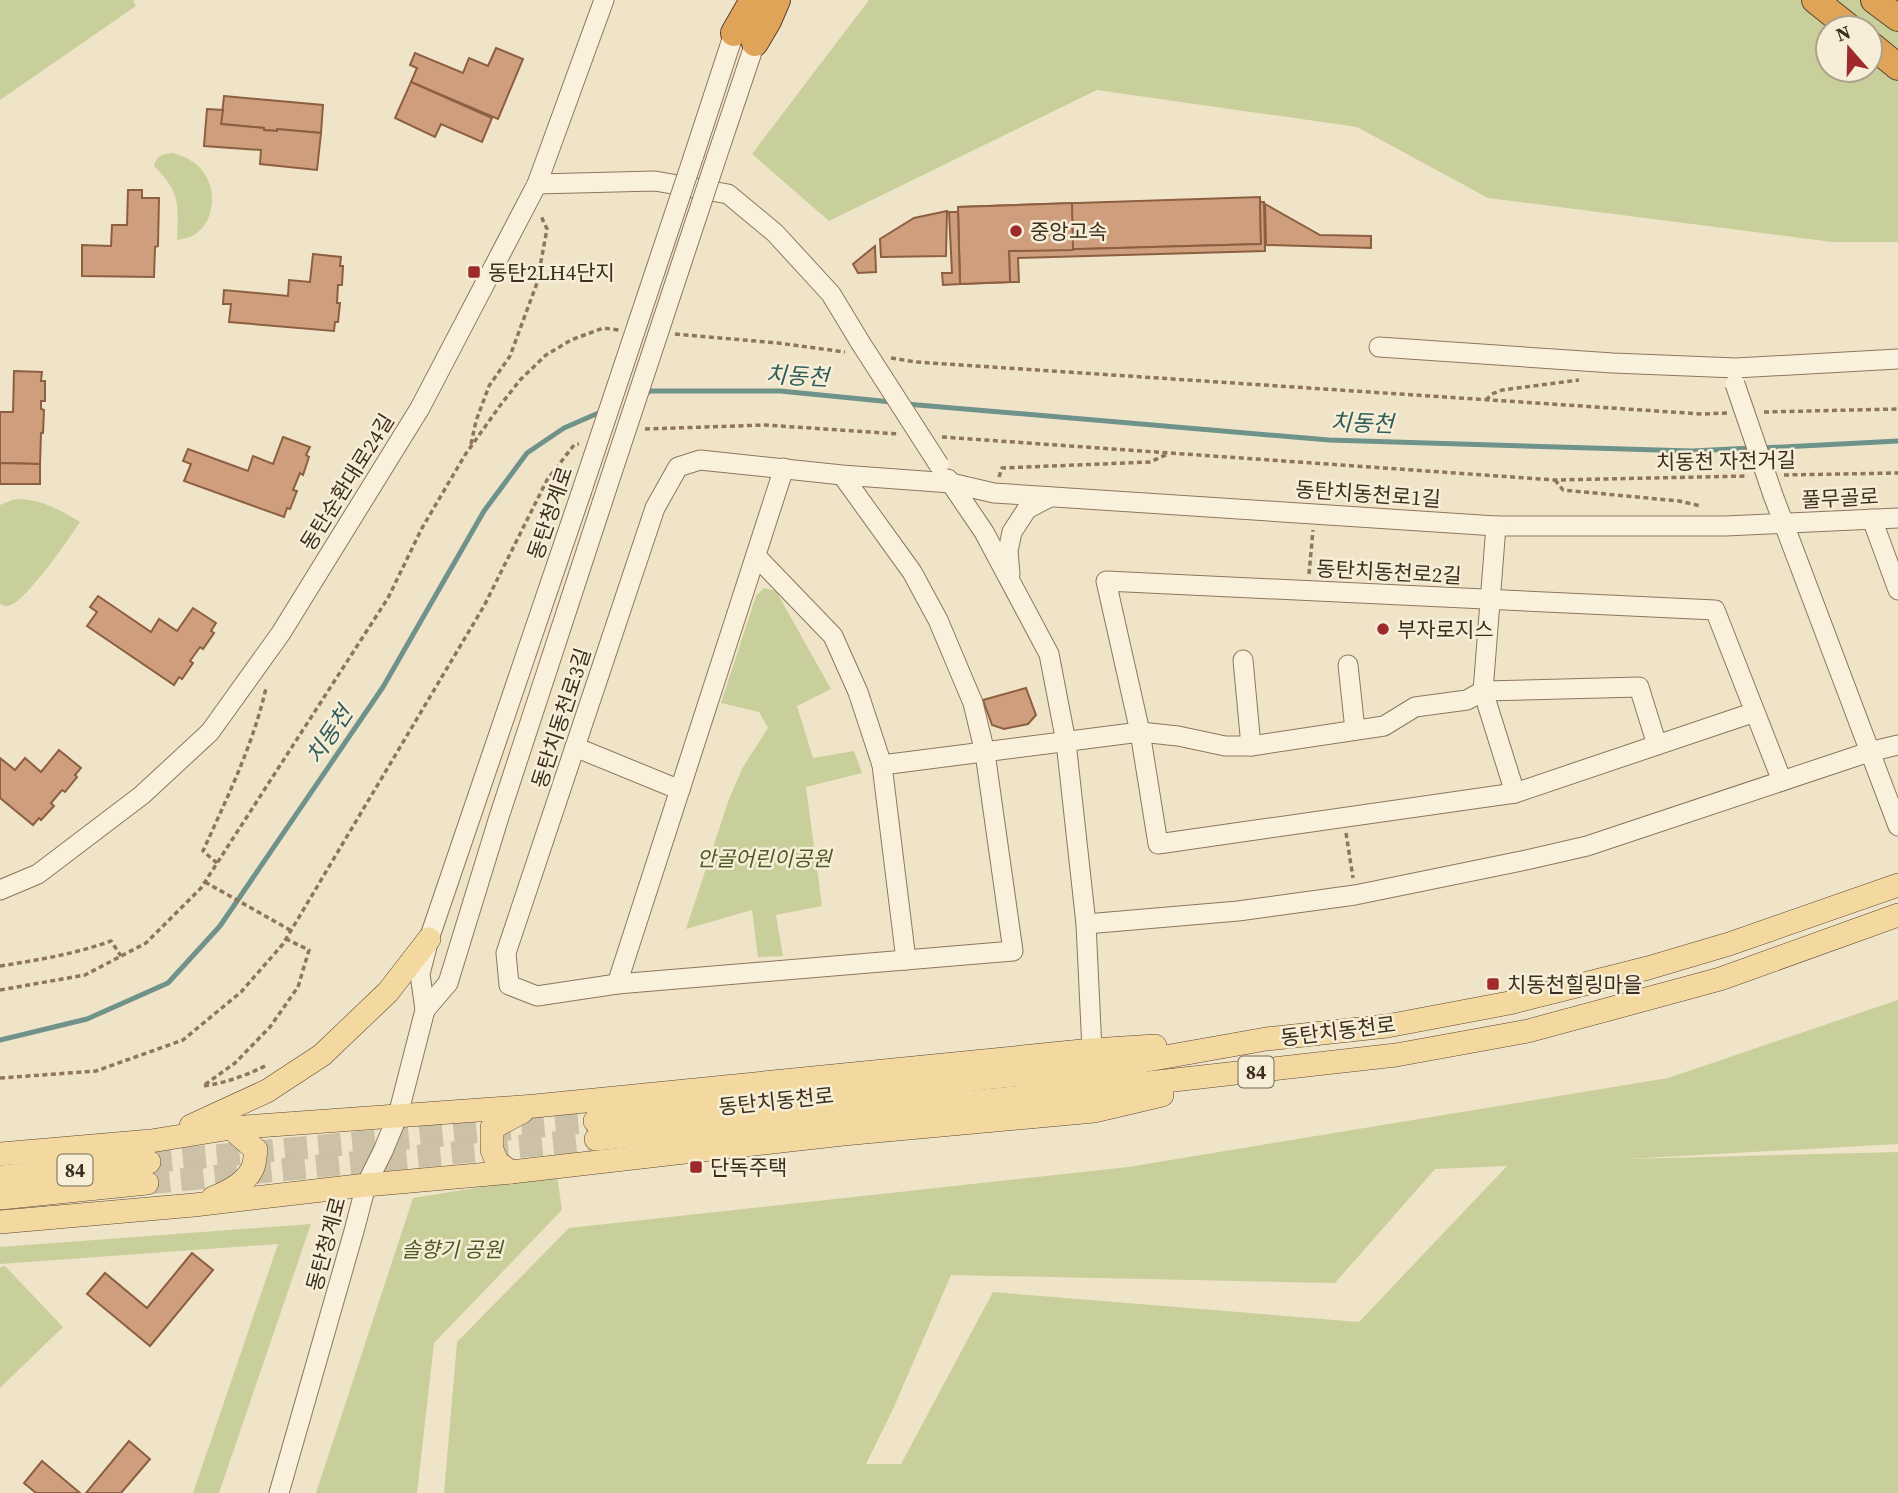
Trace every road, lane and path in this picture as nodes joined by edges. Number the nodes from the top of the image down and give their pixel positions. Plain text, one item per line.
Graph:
1 (604, 0) edge
2 (739, 0) edge
3 (753, 0) edge
4 (765, 0) edge
5 (776, 0) edge
6 (1815, 0) edge
7 (1874, 0) edge
8 (1832, 14) edge
9 (1898, 18) edge
10 (745, 38) junction
11 (1884, 56) edge
12 (1898, 67) edge
13 (534, 189) junction
14 (1378, 347) dead end
15 (1898, 359) edge
16 (1733, 376) junction
17 (1590, 379) dead end
18 (1486, 400) dead end
19 (471, 446) dead end
20 (1168, 453) dead end
21 (784, 468) junction
22 (1898, 473) edge
23 (842, 475) junction
24 (1747, 476) dead end
25 (951, 483) junction
26 (1774, 485) junction
27 (994, 493) junction
28 (1052, 496) junction
29 (1314, 514) junction
30 (1898, 518) edge
31 (1872, 519) junction
32 (1784, 523) junction
33 (1496, 526) junction
34 (1726, 526) junction
35 (756, 556) junction
36 (1011, 582) junction
37 (1897, 586) edge
38 (1308, 590) junction
39 (1490, 599) junction
40 (263, 657) junction
41 (1243, 660) dead end
42 (1348, 665) dead end
43 (1483, 691) junction
44 (1755, 712) junction
45 (1354, 730) junction
46 (1140, 732) junction
47 (1066, 741) junction
48 (1657, 745) junction
49 (1898, 745) edge
50 (1251, 746) junction
51 (575, 747) junction
52 (1869, 752) junction
53 (985, 753) junction
54 (882, 765) junction
55 (1782, 781) junction
56 (680, 790) junction
57 (1515, 793) junction
58 (1343, 817) junction
59 (1898, 826) edge
60 (217, 863) dead end
61 (207, 883) dead end
62 (1898, 885) edge
63 (0, 890) edge
64 (1356, 895) junction
65 (1898, 915) edge
66 (1086, 924) junction
67 (290, 930) dead end
68 (286, 939) dead end
69 (429, 939) junction
70 (121, 956) dead end
71 (906, 960) junction
72 (0, 966) edge
73 (617, 984) junction
74 (425, 1010) junction
75 (1266, 1040) junction
76 (1092, 1050) junction
77 (271, 1063) dead end
78 (1260, 1072) junction
79 (535, 1106) junction
80 (398, 1115) junction
81 (230, 1128) junction
82 (0, 1154) edge
83 (149, 1162) junction
84 (511, 1172) junction
85 (0, 1177) edge
86 (366, 1185) junction
87 (0, 1198) edge
88 (194, 1205) junction
89 (0, 1222) edge
90 (279, 1493) edge

1 - 13 street, 동탄순환대로24길
2 - 10 highway
3 - 10 highway
4 - 10 highway
5 - 10 highway
6 - 8 highway
7 - 9 highway
10 - 69 street, 동탄청계로, bridge
10 - 74 street, 동탄청계로, bridge
11 - 12 highway
13 - 19 path
13 - 25 street, bridge
13 - 40 street, 동탄순환대로24길
14 - 16 street
15 - 16 street
16 - 26 street, bridge
17 - 18 path
20 - 27 path
21 - 23 street, 동탄치동천로3길
21 - 35 street
21 - 51 street, 동탄치동천로3길
22 - 26 path, 치동천 자전거길
23 - 25 street, 동탄치동천로3길
23 - 53 street, 동탄치동천로3길
24 - 34 path, 치동천 자전거길
25 - 27 street, 동탄치동천로1길
25 - 36 street
26 - 32 street
27 - 28 street, 동탄치동천로1길
28 - 29 street, 동탄치동천로1길
28 - 36 street
29 - 33 street, 동탄치동천로1길
29 - 38 path
30 - 31 street, 풀무골로
31 - 32 street, 풀무골로
31 - 37 street
32 - 34 street, 동탄치동천로1길
32 - 52 street
33 - 34 street, 동탄치동천로1길
33 - 39 street
35 - 54 street
35 - 56 street
36 - 47 street
38 - 39 street, 동탄치동천로2길
38 - 46 street, 동탄치동천로2길
39 - 43 street
39 - 44 street, 동탄치동천로2길
40 - 60 path
40 - 63 street, 동탄순환대로24길
41 - 50 street
42 - 45 street
43 - 45 street
43 - 48 street
43 - 57 street
44 - 48 street, 동탄치동천로2길
44 - 55 street, 동탄치동천로2길
45 - 50 street
46 - 47 street
46 - 50 street
46 - 58 street, 동탄치동천로2길
47 - 53 street
47 - 66 street
48 - 57 street, 동탄치동천로2길
49 - 52 street
51 - 56 street
51 - 73 street, 동탄치동천로3길
52 - 55 street
52 - 59 street
53 - 54 street
53 - 71 street, 동탄치동천로3길
54 - 71 street
55 - 64 street
56 - 73 street
57 - 58 street, 동탄치동천로2길
58 - 64 path
61 - 67 path
62 - 75 main road, 동탄치동천로 / 84
64 - 66 street
65 - 78 main road, 동탄치동천로 / 84
66 - 76 street
68 - 77 path
69 - 74 street, 동탄청계로
69 - 83 main road
70 - 72 path
71 - 73 street, 동탄치동천로3길
74 - 80 street, 동탄청계로
75 - 76 main road
75 - 78 main road, 동탄치동천로 / 84
76 - 79 main road
78 - 84 main road
79 - 80 main road
79 - 84 main road
80 - 81 main road
80 - 86 street, 동탄청계로
81 - 83 main road
81 - 88 main road
82 - 83 main road
83 - 85 main road, 84
83 - 87 main road, 84
84 - 86 main road
86 - 88 main road
86 - 90 street, 동탄청계로
88 - 89 main road

